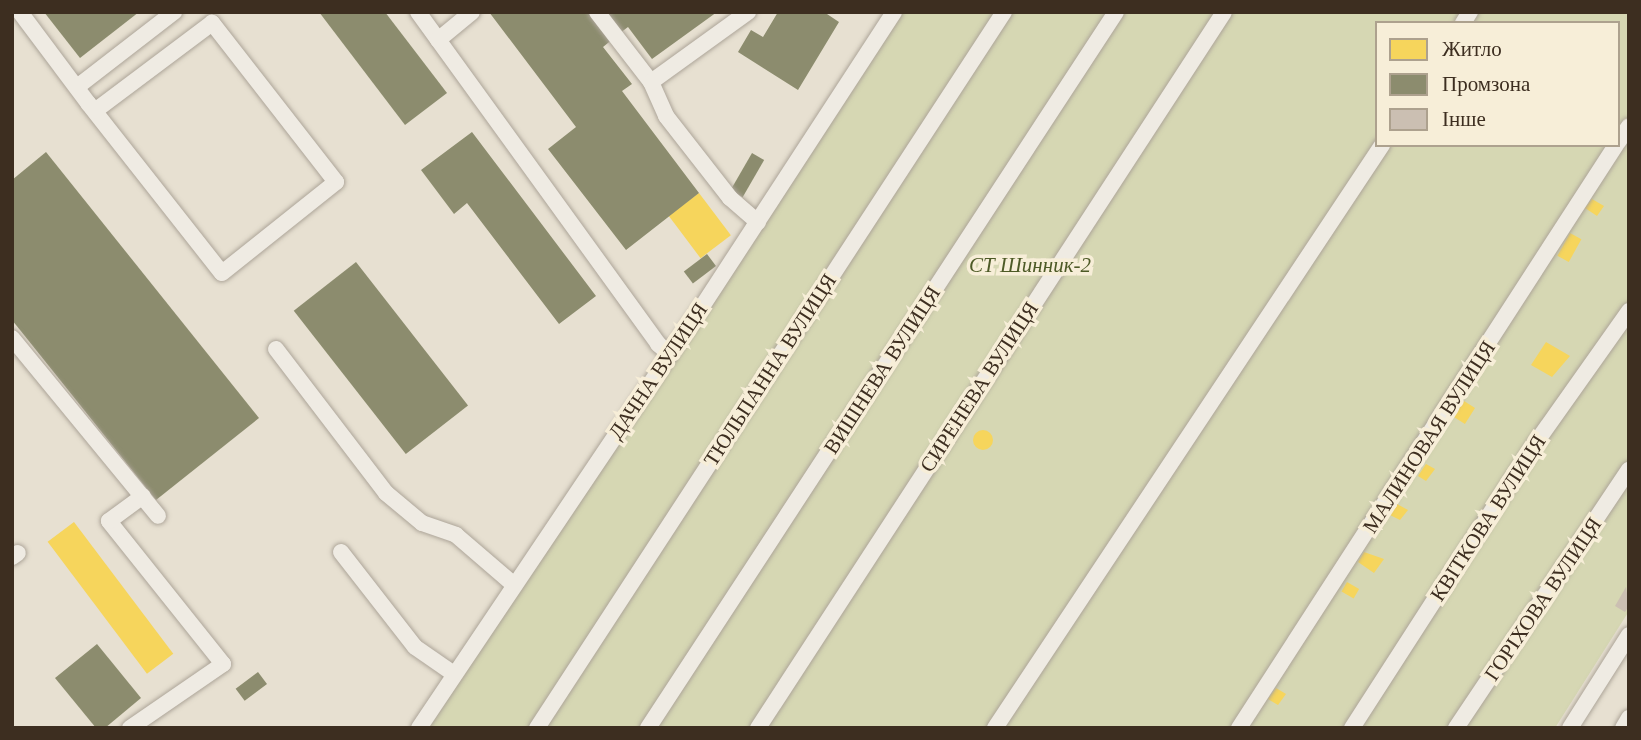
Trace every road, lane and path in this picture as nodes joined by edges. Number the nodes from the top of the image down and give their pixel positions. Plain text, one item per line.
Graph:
1 (20, 12) edge
2 (174, 12) edge
3 (418, 12) edge
4 (597, 12) edge
5 (748, 12) edge
6 (1004, 12) edge
7 (1116, 12) edge
8 (1224, 12) edge
9 (465, 15) edge
10 (889, 17) edge
11 (438, 40) junction
12 (651, 82) junction
13 (77, 87) junction
14 (95, 111) junction
15 (1381, 147) edge
16 (1615, 147) edge
17 (758, 222) junction
18 (1629, 311) edge
19 (12, 338) edge
20 (276, 349) dead end
21 (670, 354) junction
22 (1629, 470) edge
23 (143, 496) junction
24 (158, 516) dead end
25 (341, 551) dead end
26 (513, 584) junction
27 (1629, 635) edge
28 (454, 674) junction
29 (1629, 718) edge
30 (130, 728) edge
31 (419, 728) edge
32 (537, 728) edge
33 (648, 728) edge
34 (758, 728) edge
35 (995, 728) edge
36 (1239, 728) edge
37 (1352, 728) edge
38 (1456, 728) edge
39 (1570, 728) edge
40 (1623, 728) edge

1 - 13 street
2 - 13 street
3 - 11 street
4 - 12 street
5 - 12 street
6 - 32 street, ТЮЛЬПАННА ВУЛИЦЯ
7 - 33 street, ВИШНЕВА ВУЛИЦЯ
8 - 34 street, СИРЕНЕВА ВУЛИЦЯ
9 - 11 street
10 - 17 street, ДАЧНА ВУЛИЦЯ
11 - 21 street
12 - 17 street
13 - 14 street
14 - 14 street
15 - 35 street
16 - 36 street, МАЛИНОВАЯ ВУЛИЦЯ
17 - 21 street, ДАЧНА ВУЛИЦЯ
18 - 37 street, КВІТКОВА ВУЛИЦЯ
19 - 23 street
20 - 26 street
21 - 26 street, ДАЧНА ВУЛИЦЯ
22 - 38 street, ГОРІХОВА ВУЛИЦЯ
23 - 24 street
23 - 30 street
25 - 28 street
26 - 28 street, ДАЧНА ВУЛИЦЯ
27 - 39 street
28 - 31 street, ДАЧНА ВУЛИЦЯ
29 - 40 street

